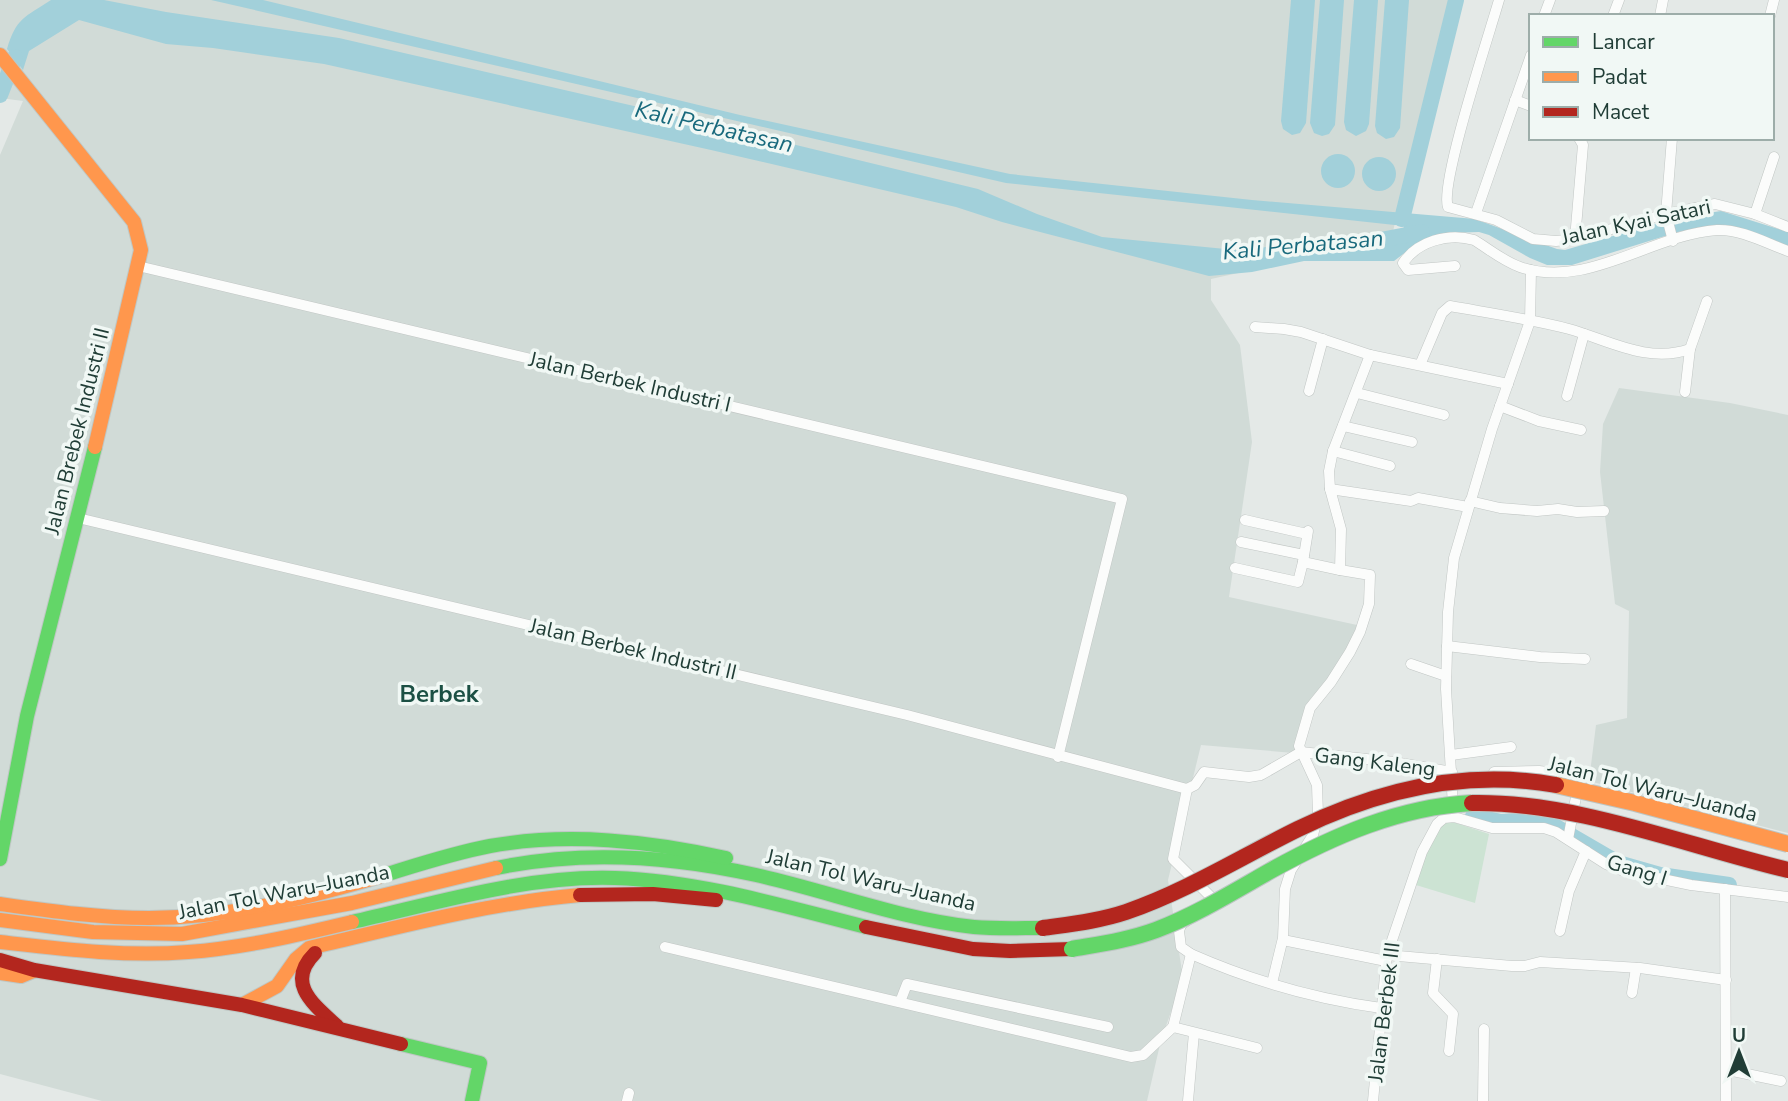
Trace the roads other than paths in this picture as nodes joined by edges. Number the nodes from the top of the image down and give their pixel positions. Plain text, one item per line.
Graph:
1 (1499, 0) edge
2 (0, 55) edge
3 (1529, 61) edge
4 (1516, 100) junction
5 (1529, 105) edge
6 (1580, 140) edge
7 (1672, 140) edge
8 (1774, 157) dead end
9 (1476, 212) junction
10 (1755, 214) junction
11 (1666, 216) junction
12 (1788, 227) edge
13 (1672, 238) junction
14 (1575, 239) junction
15 (1788, 251) edge
16 (138, 266) junction
17 (1455, 266) dead end
18 (1531, 270) junction
19 (1707, 301) dead end
20 (1530, 321) junction
21 (1255, 327) dead end
22 (1584, 334) junction
23 (1323, 339) junction
24 (1690, 349) junction
25 (1370, 355) junction
26 (1420, 365) junction
27 (1508, 384) junction
28 (1309, 391) dead end
29 (1685, 392) dead end
30 (1357, 393) junction
31 (1567, 396) dead end
32 (1500, 406) junction
33 (1444, 415) dead end
34 (1343, 426) junction
35 (1581, 430) dead end
36 (1412, 442) dead end
37 (1333, 451) junction
38 (1390, 466) dead end
39 (1330, 489) junction
40 (1469, 504) junction
41 (1604, 511) dead end
42 (78, 518) junction
43 (1245, 520) dead end
44 (1241, 542) dead end
45 (1303, 559) junction
46 (1235, 568) dead end
47 (1340, 570) junction
48 (1447, 646) junction
49 (1585, 659) dead end
50 (1411, 664) dead end
51 (1446, 676) junction
52 (1511, 747) dead end
53 (1301, 752) junction
54 (1451, 755) junction
55 (1058, 757) junction
56 (1452, 773) junction
57 (1187, 789) junction
58 (1454, 817) junction
59 (1568, 837) junction
60 (1788, 844) edge
61 (1586, 851) junction
62 (0, 859) edge
63 (1788, 870) edge
64 (1726, 889) junction
65 (1788, 897) edge
66 (0, 904) edge
67 (436, 918) junction
68 (0, 920) edge
69 (930, 920) junction
70 (1560, 931) dead end
71 (909, 936) junction
72 (1283, 940) junction
73 (0, 942) edge
74 (665, 947) dead end
75 (1191, 954) junction
76 (1387, 958) junction
77 (1437, 959) junction
78 (0, 960) edge
79 (1636, 968) junction
80 (34, 970) junction
81 (0, 973) edge
82 (1726, 980) junction
83 (1272, 983) junction
84 (1632, 993) dead end
85 (900, 1002) junction
86 (242, 1005) junction
87 (1381, 1008) junction
88 (337, 1026) junction
89 (1108, 1027) dead end
90 (1173, 1027) junction
91 (1484, 1029) dead end
92 (1194, 1033) junction
93 (1256, 1048) dead end
94 (1448, 1051) dead end
95 (1728, 1070) junction
96 (1781, 1081) dead end
97 (472, 1101) edge
98 (1188, 1101) edge
99 (1373, 1101) edge
100 (1483, 1101) edge
101 (1726, 1101) edge

1 - 9 street, Jalan Kyai Satari
2 - 16 main road, Jalan Brebek Industri II
3 - 4 street
4 - 5 street
4 - 9 street
6 - 14 street
7 - 11 street
8 - 10 street
9 - 14 street, Jalan Kyai Satari
10 - 11 street, Jalan Kyai Satari
10 - 12 street, Jalan Kyai Satari
11 - 13 street
11 - 14 street, Jalan Kyai Satari
13 - 15 street
13 - 18 street
16 - 42 main road, Jalan Brebek Industri II
16 - 55 street, Jalan Berbek Industri I
17 - 18 street
18 - 20 street
19 - 24 street
20 - 22 street
20 - 26 street
20 - 27 street
21 - 23 street
22 - 24 street
22 - 31 street
23 - 25 street
23 - 28 street
24 - 29 street
25 - 26 street
25 - 30 street
26 - 27 street
27 - 32 street
30 - 33 street
30 - 34 street
32 - 35 street
32 - 40 street
34 - 36 street
34 - 37 street
37 - 38 street
37 - 39 street
39 - 40 street
39 - 47 street
40 - 41 street
40 - 48 street
42 - 55 street, Jalan Berbek Industri II
42 - 62 main road, Jalan Brebek Industri II
43 - 45 street
44 - 45 street
45 - 46 street
45 - 47 street
47 - 53 street
48 - 49 street
48 - 51 street
50 - 51 street
51 - 54 street
52 - 54 street
53 - 56 street, Gang Kaleng
53 - 57 street, Gang Kaleng
53 - 72 street
54 - 56 street
55 - 57 street, Jalan Berbek Industri II
56 - 58 street
56 - 59 street, Gang Kaleng
57 - 75 street
58 - 59 street, Gang I
58 - 76 street, Jalan Berbek III
59 - 61 street, Gang I
60 - 69 main road, Jalan Tol Waru–Juanda, bridge
61 - 64 street, Gang I
61 - 70 street
63 - 71 main road, Jalan Tol Waru–Juanda, bridge
64 - 65 street, Gang I
64 - 82 street
66 - 69 main road
67 - 71 main road
67 - 86 main road
67 - 88 main road
68 - 69 main road, Jalan Tol Waru–Juanda
71 - 73 main road, Jalan Tol Waru–Juanda
72 - 76 street
72 - 83 street
74 - 85 street
75 - 83 street
75 - 90 street
76 - 77 street
76 - 87 street, Jalan Berbek III
77 - 79 street
77 - 94 street
78 - 80 main road
79 - 82 street
79 - 84 street
80 - 81 main road
80 - 86 main road
82 - 95 street
83 - 87 street
85 - 89 street
85 - 90 street
86 - 88 main road
87 - 99 street, Jalan Berbek III
88 - 97 main road
90 - 92 street
91 - 100 street
92 - 93 street
92 - 98 street
95 - 96 street
95 - 101 street

